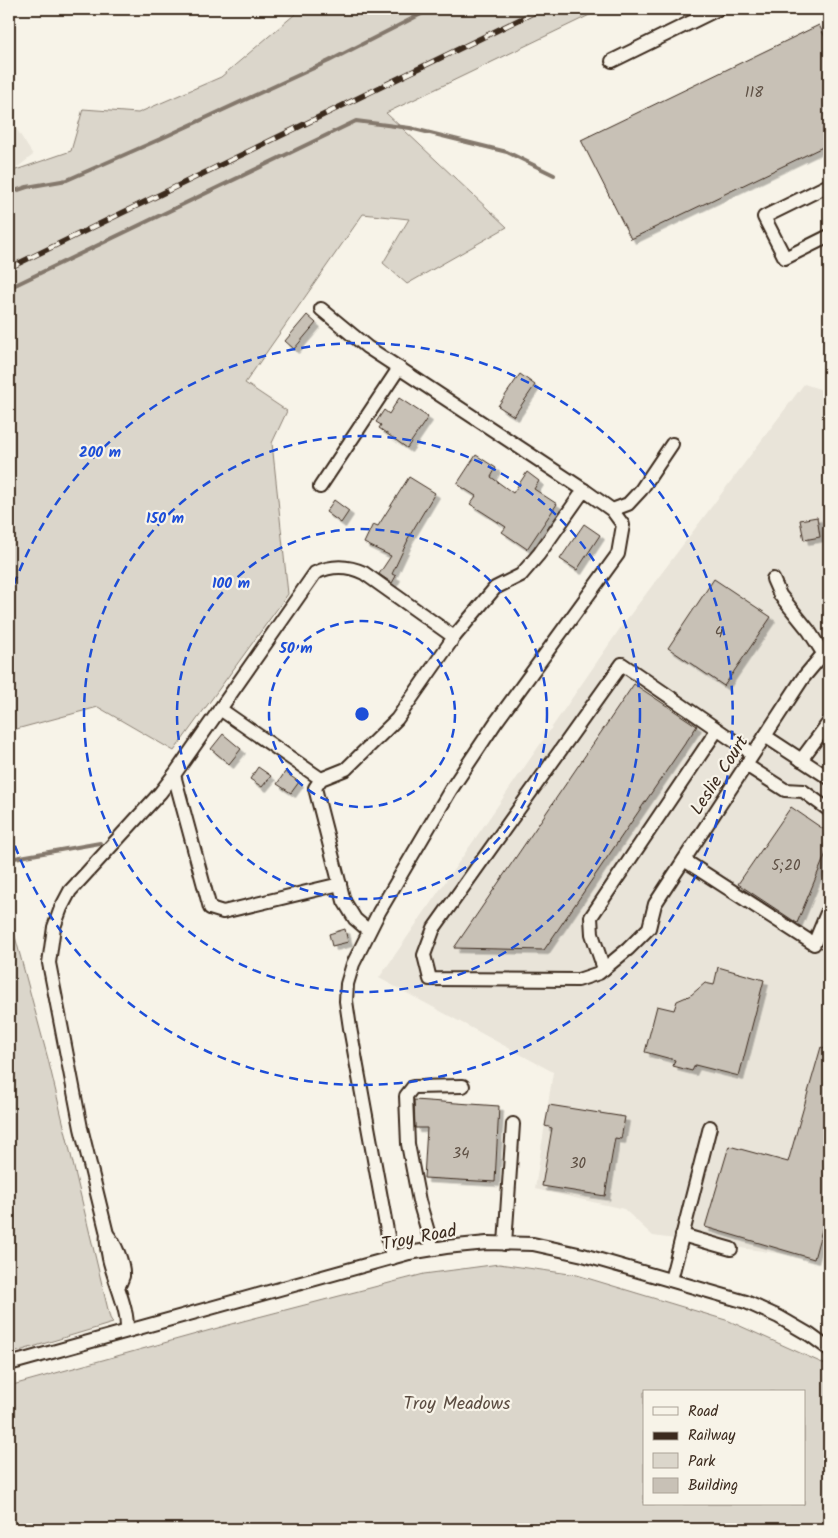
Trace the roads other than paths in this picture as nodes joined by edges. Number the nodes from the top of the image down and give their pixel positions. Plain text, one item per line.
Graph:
1 (718, 9) edge
2 (612, 60) dead end
3 (829, 185) edge
4 (829, 236) edge
5 (321, 309) dead end
6 (399, 368) junction
7 (672, 444) dead end
8 (320, 488) dead end
9 (584, 490) junction
10 (612, 510) junction
11 (774, 579) dead end
12 (454, 637) junction
13 (826, 650) edge
14 (220, 709) junction
15 (829, 722) edge
16 (717, 730) junction
17 (765, 736) junction
18 (753, 754) junction
19 (801, 760) junction
20 (746, 766) junction
21 (174, 776) junction
22 (829, 778) edge
23 (321, 779) junction
24 (829, 810) edge
25 (684, 860) junction
26 (340, 884) junction
27 (829, 908) edge
28 (369, 931) junction
29 (604, 969) junction
30 (463, 1086) dead end
31 (513, 1124) dead end
32 (710, 1126) dead end
33 (682, 1235) junction
34 (506, 1244) junction
35 (433, 1249) junction
36 (731, 1249) dead end
37 (392, 1258) junction
38 (671, 1280) junction
39 (127, 1331) junction
40 (829, 1349) edge
41 (9, 1364) edge

1 - 2 street
3 - 4 street
5 - 6 street
6 - 8 street
6 - 9 street
7 - 10 street
9 - 10 street
9 - 12 street
10 - 28 street
11 - 13 street
12 - 14 street
12 - 23 street
13 - 17 street, Leslie Court
14 - 21 street
14 - 23 street
15 - 19 street
16 - 18 street
16 - 29 street
16 - 29 street
17 - 18 street, Leslie Court
17 - 19 street
18 - 20 street, Leslie Court
19 - 22 street
20 - 24 street
20 - 25 street, Leslie Court
21 - 26 street
21 - 39 street
23 - 26 street
25 - 27 street
25 - 29 street, Leslie Court
26 - 28 street
28 - 37 street
30 - 35 street
31 - 34 street
32 - 33 street
33 - 36 street
33 - 38 street
34 - 35 street, Troy Road
34 - 38 street, Troy Road
35 - 37 street, Troy Road
37 - 39 street, Troy Road
38 - 40 street, Troy Road
39 - 41 street, Troy Road

